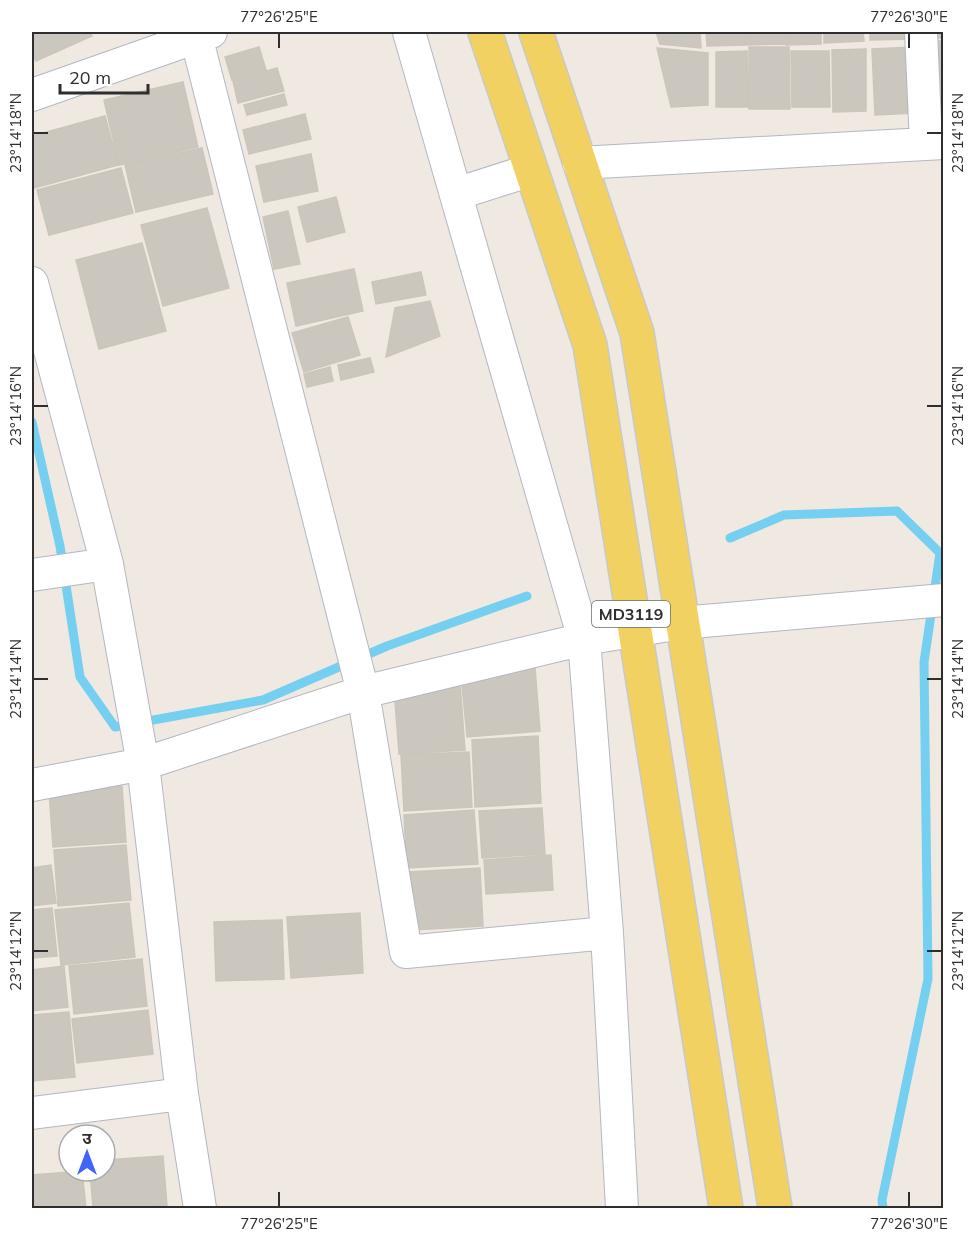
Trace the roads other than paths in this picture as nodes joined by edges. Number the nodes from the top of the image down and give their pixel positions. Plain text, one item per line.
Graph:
1 (409, 32) edge
2 (484, 32) edge
3 (536, 32) edge
4 (921, 32) edge
5 (201, 33) edge
6 (32, 95) edge
7 (935, 143) edge
8 (579, 163) junction
9 (531, 170) junction
10 (456, 194) junction
11 (32, 283) edge
12 (107, 564) junction
13 (32, 575) edge
14 (944, 600) edge
15 (681, 623) junction
16 (633, 631) junction
17 (584, 639) junction
18 (363, 692) junction
19 (143, 764) junction
20 (32, 785) edge
21 (607, 933) junction
22 (182, 1094) junction
23 (32, 1113) edge
24 (200, 1209) edge
25 (622, 1209) edge
26 (726, 1209) edge
27 (775, 1209) edge

1 - 10 street
2 - 9 main road, MD3119
3 - 8 main road, MD3119
4 - 7 street
5 - 6 street
5 - 18 street
7 - 8 street
8 - 15 main road, MD3119
9 - 10 street
9 - 16 main road, MD3119
10 - 17 street
11 - 12 street
12 - 13 street
12 - 19 street
14 - 15 street
15 - 16 street
15 - 27 main road, MD3119
16 - 17 street
16 - 26 main road, MD3119
17 - 18 street
17 - 21 street
18 - 19 street
18 - 21 street
19 - 20 street
19 - 22 street
21 - 25 street
22 - 23 street
22 - 24 street

